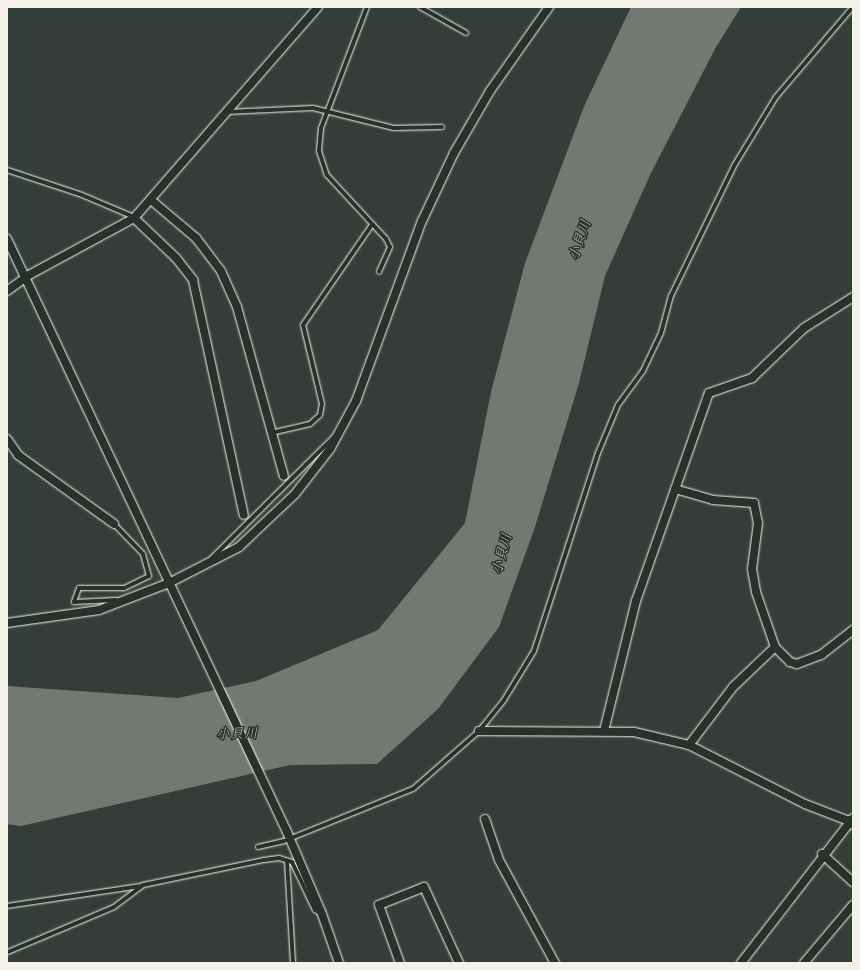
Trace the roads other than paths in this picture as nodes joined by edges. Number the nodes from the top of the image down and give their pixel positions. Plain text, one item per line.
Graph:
1 (318, 7) edge
2 (367, 7) edge
3 (420, 7) edge
4 (549, 7) edge
5 (853, 7) edge
6 (466, 33) dead end
7 (226, 112) junction
8 (328, 112) junction
9 (442, 127) dead end
10 (7, 170) edge
11 (151, 200) junction
12 (134, 218) junction
13 (371, 226) junction
14 (7, 239) edge
15 (379, 272) dead end
16 (25, 280) junction
17 (7, 291) edge
18 (853, 297) edge
19 (340, 432) junction
20 (272, 433) junction
21 (7, 439) edge
22 (285, 478) junction
23 (675, 489) junction
24 (246, 517) junction
25 (114, 524) joint
26 (204, 567) junction
27 (170, 586) junction
28 (131, 599) junction
29 (7, 623) edge
30 (853, 630) edge
31 (775, 647) junction
32 (479, 731) junction
33 (604, 732) junction
34 (690, 745) junction
35 (485, 819) dead end
36 (852, 821) edge
37 (289, 836) junction
38 (258, 847) dead end
39 (822, 854) junction
40 (287, 861) junction
41 (853, 882) edge
42 (143, 885) junction
43 (853, 905) edge
44 (7, 906) edge
45 (322, 914) junction
46 (8, 952) edge
47 (293, 963) edge
48 (339, 963) edge
49 (400, 963) edge
50 (459, 963) edge
51 (555, 963) edge
52 (741, 963) edge
53 (804, 963) edge

1 - 7 street
2 - 8 lane
3 - 6 lane
4 - 19 street
5 - 32 lane
7 - 8 lane
7 - 11 street
8 - 9 lane
8 - 13 lane
10 - 12 lane
11 - 12 street
11 - 20 street
12 - 16 street
12 - 24 street
13 - 15 lane
13 - 20 lane
14 - 16 street
16 - 17 street
16 - 27 street
18 - 23 street
19 - 22 lane
19 - 26 street
20 - 22 street
21 - 25 street
22 - 24 lane
23 - 31 street
23 - 33 street
24 - 26 lane
25 - 28 lane
26 - 27 street
27 - 28 street
27 - 37 street
28 - 29 street
30 - 31 street
31 - 34 street
32 - 33 street
32 - 37 lane
33 - 34 street
34 - 36 street
35 - 51 street
36 - 39 street
37 - 38 lane
37 - 45 street
39 - 41 street
39 - 52 street
40 - 42 lane
40 - 45 lane
40 - 47 lane
42 - 44 lane
42 - 46 lane
43 - 53 street
45 - 48 street
49 - 50 street

